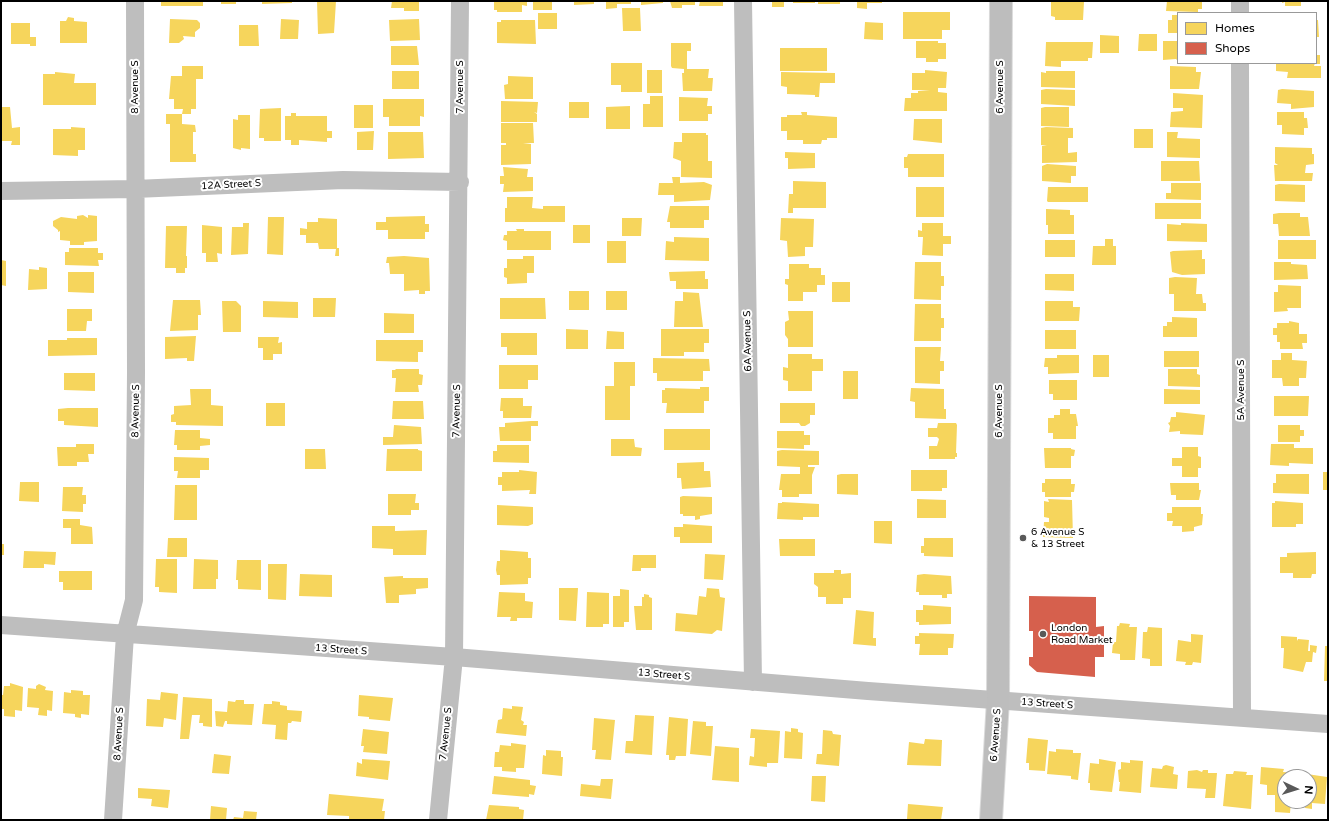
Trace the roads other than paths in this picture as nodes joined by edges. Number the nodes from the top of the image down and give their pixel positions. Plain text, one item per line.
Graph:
1 (135, 1) edge
2 (460, 1) edge
3 (743, 1) edge
4 (1001, 1) edge
5 (1240, 1) edge
6 (1240, 12) edge
7 (1240, 64) edge
8 (460, 182) junction
9 (135, 189) junction
10 (1, 191) edge
11 (1, 625) edge
12 (125, 635) junction
13 (454, 657) junction
14 (753, 682) junction
15 (998, 700) junction
16 (1242, 717) junction
17 (1328, 724) edge
18 (113, 820) edge
19 (438, 820) edge
20 (990, 820) edge

1 - 9 street, 8 Avenue S
2 - 8 street, 7 Avenue S
3 - 14 street, 6A Avenue S
4 - 15 main road, 6 Avenue S
5 - 6 street
7 - 16 street, 5A Avenue S
8 - 9 street, 12A Street S
8 - 13 street, 7 Avenue S
9 - 10 street, 12A Street S
9 - 12 street, 8 Avenue S
11 - 12 street, 13 Street S
12 - 13 street, 13 Street S
12 - 18 street, 8 Avenue S
13 - 14 street, 13 Street S
13 - 19 street, 7 Avenue S
14 - 15 street, 13 Street S
15 - 16 street, 13 Street S
15 - 20 main road, 6 Avenue S
16 - 17 street, 13 Street S

